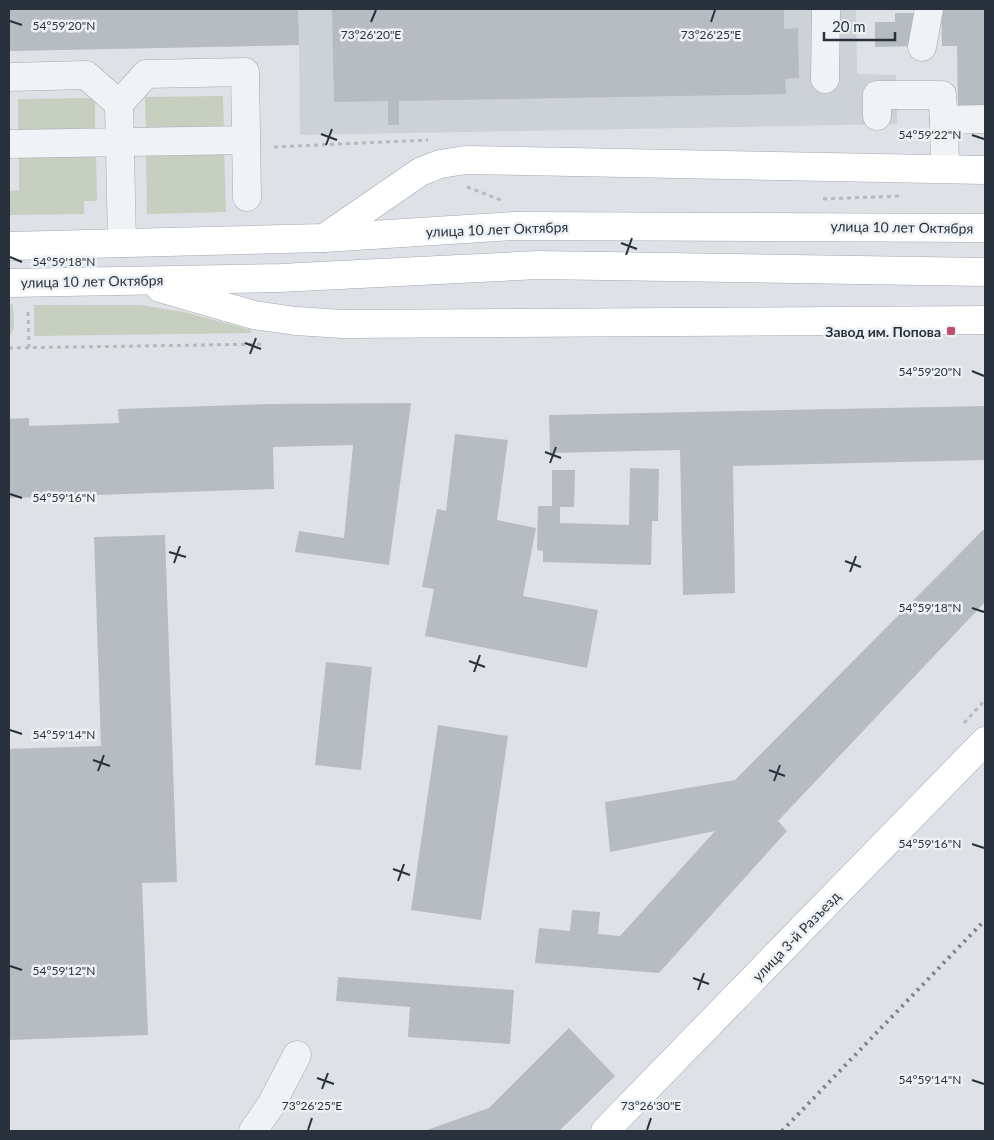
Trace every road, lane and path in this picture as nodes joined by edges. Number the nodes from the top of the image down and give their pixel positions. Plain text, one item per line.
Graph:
1 (826, 9) edge
2 (929, 9) edge
3 (922, 46) dead end
4 (9, 77) edge
5 (825, 79) dead end
6 (120, 104) junction
7 (877, 116) dead end
8 (985, 119) edge
9 (944, 120) junction
10 (246, 140) junction
11 (120, 142) junction
12 (9, 144) edge
13 (945, 169) junction
14 (985, 170) edge
15 (247, 197) dead end
16 (985, 228) edge
17 (324, 238) junction
18 (122, 243) junction
19 (9, 246) edge
20 (985, 272) edge
21 (280, 278) junction
22 (135, 281) junction
23 (9, 283) edge
24 (28, 312) dead end
25 (985, 320) edge
26 (296, 322) junction
27 (29, 348) dead end
28 (985, 741) edge
29 (297, 1056) dead end
30 (253, 1131) edge
31 (605, 1131) edge

1 - 5 lane
2 - 3 lane
4 - 6 lane
6 - 10 lane
6 - 11 lane
7 - 9 lane
8 - 9 lane
9 - 13 lane
10 - 11 lane
10 - 15 lane
11 - 12 lane
11 - 18 lane
13 - 14 main road
13 - 17 main road
16 - 17 main road, улица 10 лет Октября
17 - 18 main road, улица 10 лет Октября
18 - 19 main road, улица 10 лет Октября
20 - 21 main road, улица 10 лет Октября
21 - 22 main road, улица 10 лет Октября
21 - 26 main road
22 - 23 main road, улица 10 лет Октября
22 - 26 main road
24 - 27 path
25 - 26 main road
28 - 31 main road, улица 3-й Разъезд
29 - 30 lane

